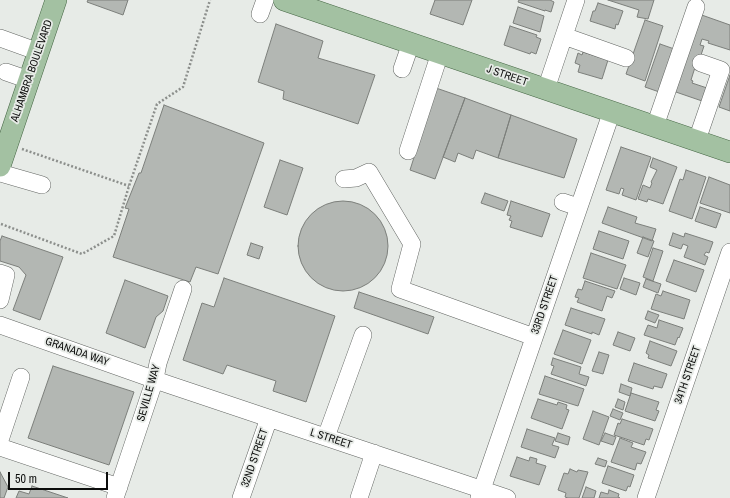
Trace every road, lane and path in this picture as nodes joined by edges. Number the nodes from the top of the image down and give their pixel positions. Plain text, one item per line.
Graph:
1 (56, 0) edge
2 (210, 0) edge
3 (284, 0) edge
4 (576, 0) edge
5 (696, 7) dead end
6 (564, 36) junction
7 (0, 38) edge
8 (411, 43) junction
9 (39, 52) junction
10 (440, 53) junction
11 (626, 58) dead end
12 (701, 63) dead end
13 (402, 69) dead end
14 (6, 72) dead end
15 (29, 80) junction
16 (546, 89) junction
17 (612, 111) junction
18 (655, 126) junction
19 (6, 137) edge
20 (697, 140) junction
21 (408, 151) dead end
22 (730, 152) edge
23 (0, 166) edge
24 (0, 173) edge
25 (344, 179) dead end
26 (42, 185) dead end
27 (130, 186) junction
28 (1, 224) edge
29 (730, 252) edge
30 (0, 273) edge
31 (183, 288) dead end
32 (0, 300) edge
33 (0, 325) edge
34 (363, 335) dead end
35 (534, 337) junction
36 (22, 377) dead end
37 (155, 379) junction
38 (269, 418) junction
39 (326, 438) junction
40 (0, 440) edge
41 (0, 447) edge
42 (374, 454) junction
43 (117, 492) edge
44 (480, 494) edge
45 (241, 498) edge
46 (359, 498) edge
47 (507, 498) edge
48 (646, 498) edge

1 - 9 main road, ALHAMBRA BOULEVARD
2 - 27 path
3 - 8 main road, J STREET
4 - 6 street
5 - 18 street
6 - 11 street
6 - 16 street
7 - 9 street
8 - 10 main road, J STREET
8 - 13 street
9 - 15 main road, ALHAMBRA BOULEVARD
10 - 16 main road, J STREET
10 - 21 street
12 - 20 street
14 - 15 street
15 - 19 main road, ALHAMBRA BOULEVARD
16 - 17 main road, J STREET
17 - 18 main road, J STREET
17 - 35 street, 33RD STREET
18 - 20 main road, J STREET
19 - 23 main road, ALHAMBRA BOULEVARD
19 - 27 path
20 - 22 main road, J STREET
24 - 26 street
25 - 35 street
27 - 28 path
29 - 48 street, 34TH STREET
30 - 32 street
31 - 37 street, SEVILLE WAY
33 - 37 street, GRANADA WAY
34 - 39 street
35 - 44 street, 33RD STREET
36 - 40 street
37 - 38 street, L STREET
37 - 43 street, SEVILLE WAY
38 - 39 street, L STREET
38 - 45 street, 32ND STREET
39 - 42 street, L STREET
41 - 43 street
42 - 44 street, L STREET
42 - 46 street
44 - 47 street, L STREET

